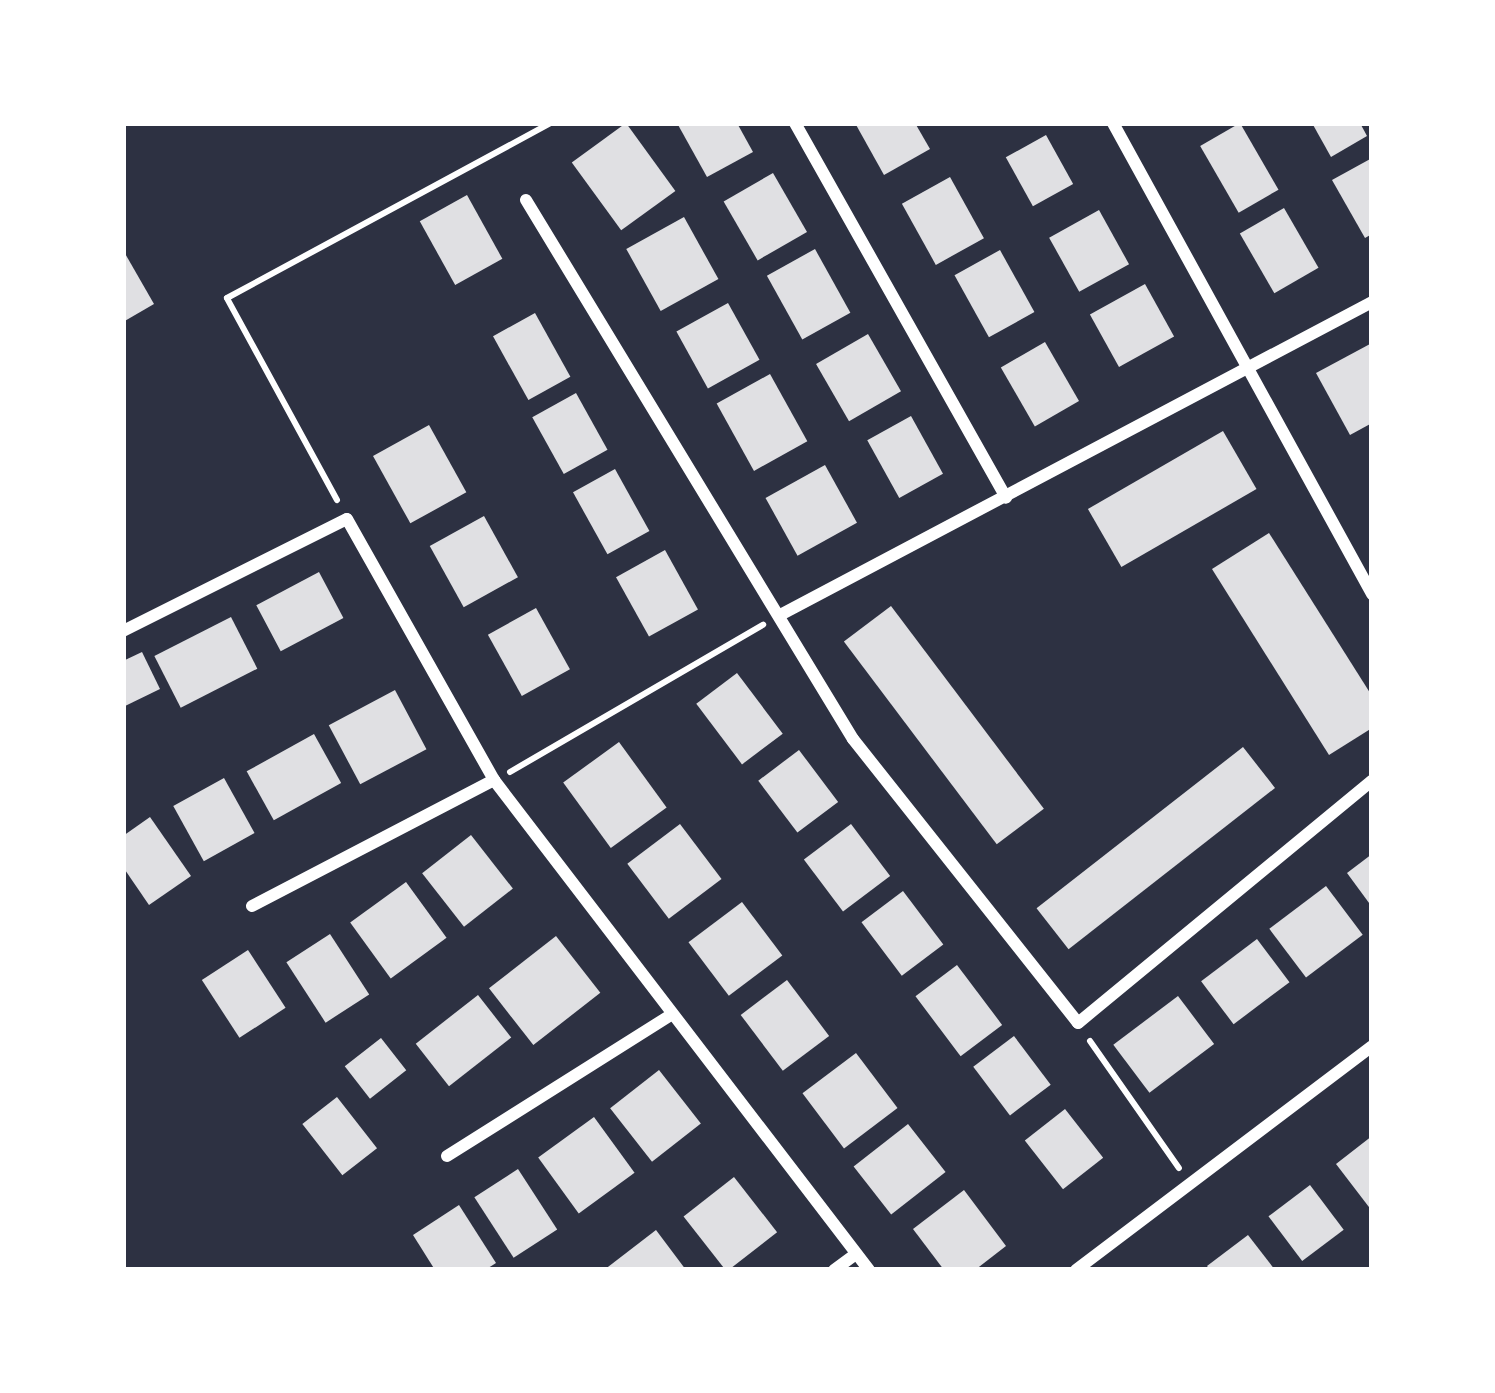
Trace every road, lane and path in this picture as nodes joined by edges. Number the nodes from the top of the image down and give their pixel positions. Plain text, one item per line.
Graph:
1 (550, 123) edge
2 (795, 123) edge
3 (1113, 123) edge
4 (526, 200) dead end
5 (1372, 302) edge
6 (1245, 368) junction
7 (1006, 498) junction
8 (347, 519) junction
9 (1372, 594) edge
10 (782, 614) junction
11 (123, 632) edge
12 (494, 780) junction
13 (1372, 782) edge
14 (252, 906) dead end
15 (671, 1016) junction
16 (1078, 1023) junction
17 (1372, 1046) edge
18 (447, 1156) dead end
19 (1190, 1184) junction
20 (855, 1255) junction
21 (834, 1270) edge
22 (869, 1270) edge
23 (1076, 1270) edge

1 - 8 path
2 - 7 street
3 - 6 street
4 - 10 street
5 - 6 street
6 - 7 street
6 - 9 street
7 - 10 street
8 - 11 street
8 - 12 street
10 - 12 path
10 - 16 street
12 - 14 street
12 - 15 street
13 - 16 street
15 - 18 street
15 - 20 street
16 - 19 path
17 - 19 street
19 - 23 street
20 - 21 street
20 - 22 street

